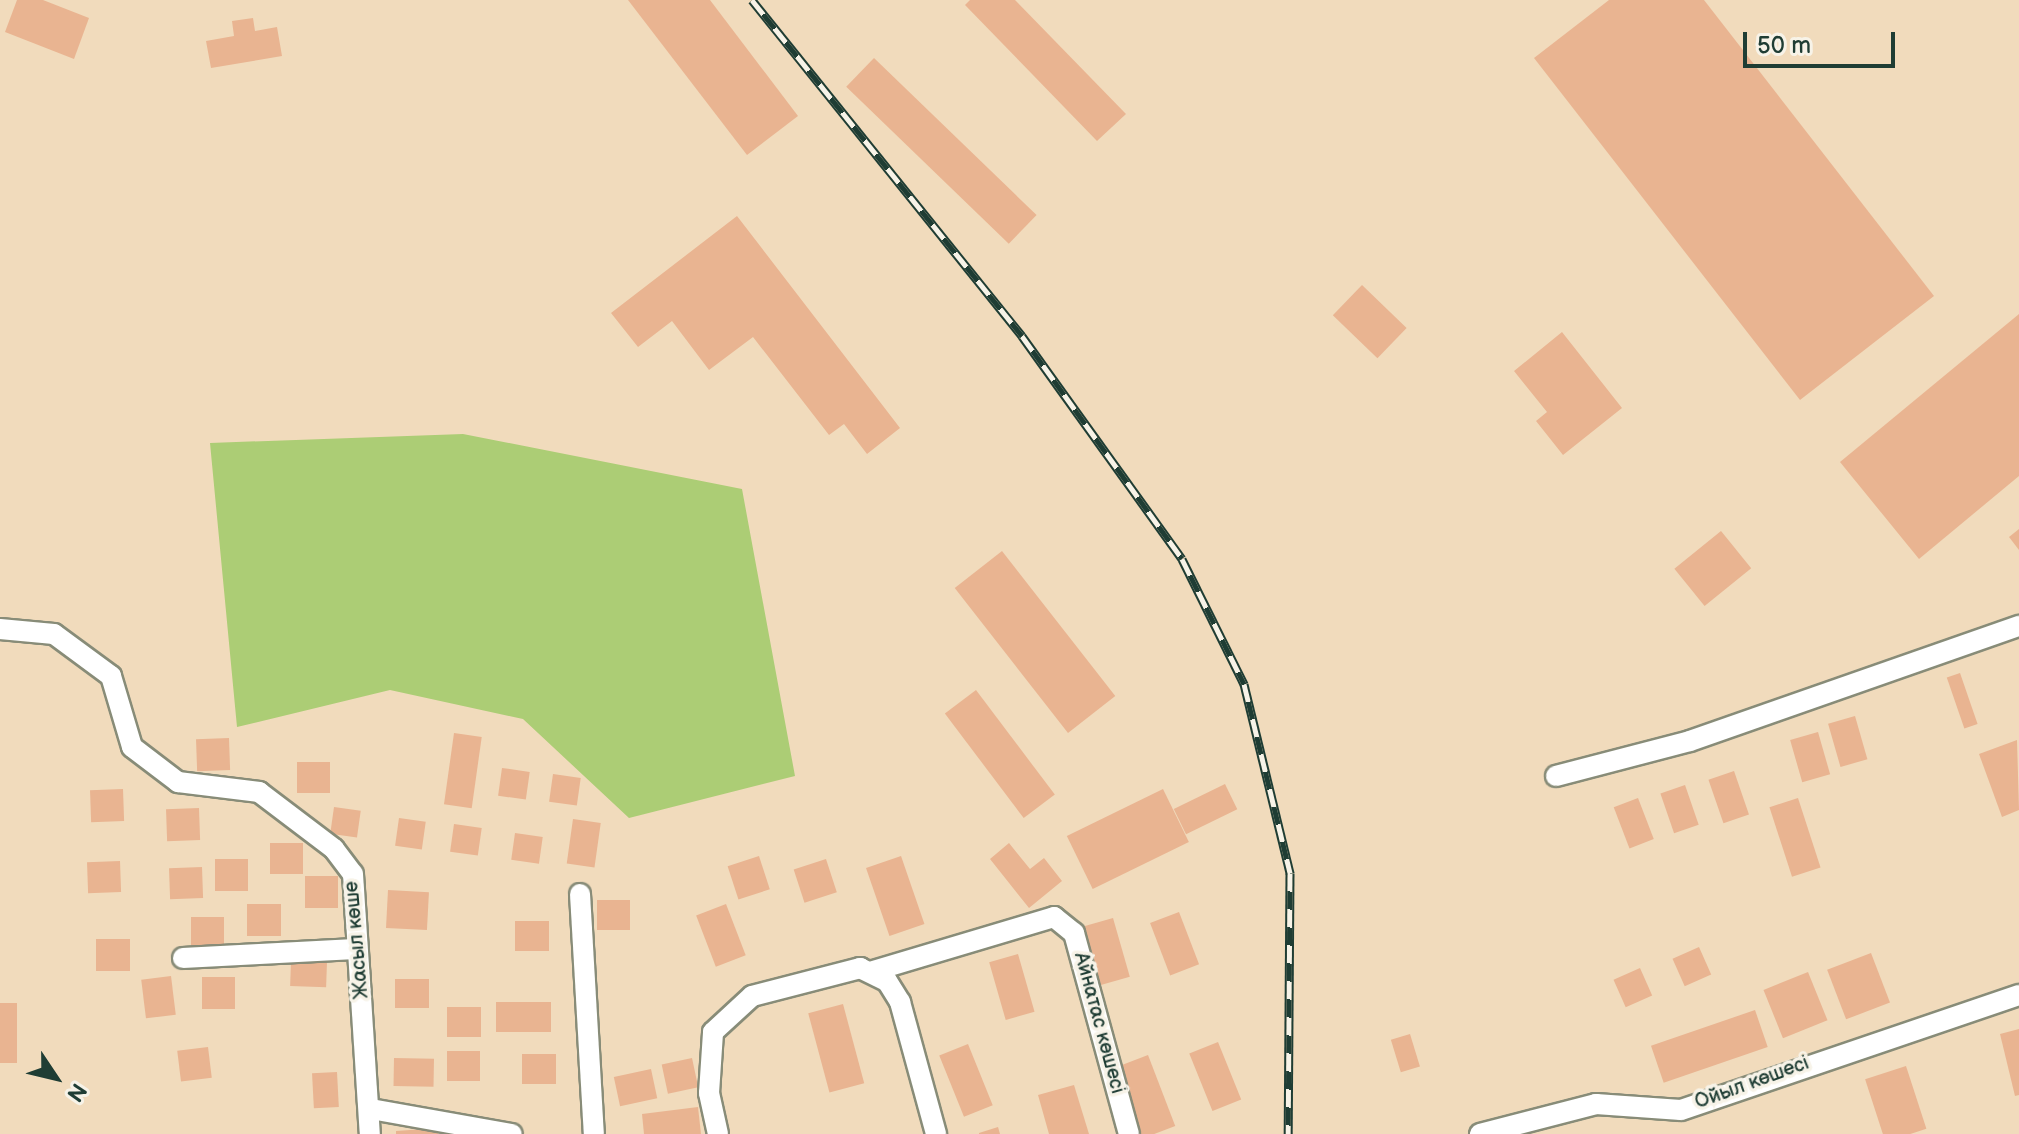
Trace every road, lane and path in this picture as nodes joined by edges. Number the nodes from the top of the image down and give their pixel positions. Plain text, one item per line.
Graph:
1 (2019, 626) edge
2 (0, 629) edge
3 (1556, 776) dead end
4 (580, 894) dead end
5 (355, 949) junction
6 (183, 958) dead end
7 (873, 971) junction
8 (2019, 995) edge
9 (371, 1109) junction
10 (370, 1134) edge
11 (512, 1134) edge
12 (594, 1134) edge
13 (718, 1134) edge
14 (936, 1134) edge
15 (1129, 1134) edge
16 (1480, 1134) edge

1 - 3 street
2 - 5 street, Жасыл көше
4 - 12 street
5 - 6 street
5 - 9 street, Жасыл көше
7 - 13 street
7 - 14 street
7 - 15 street, Айнатас көшесі
8 - 16 street, Ойыл көшесі
9 - 10 street, Жасыл көше
9 - 11 street

